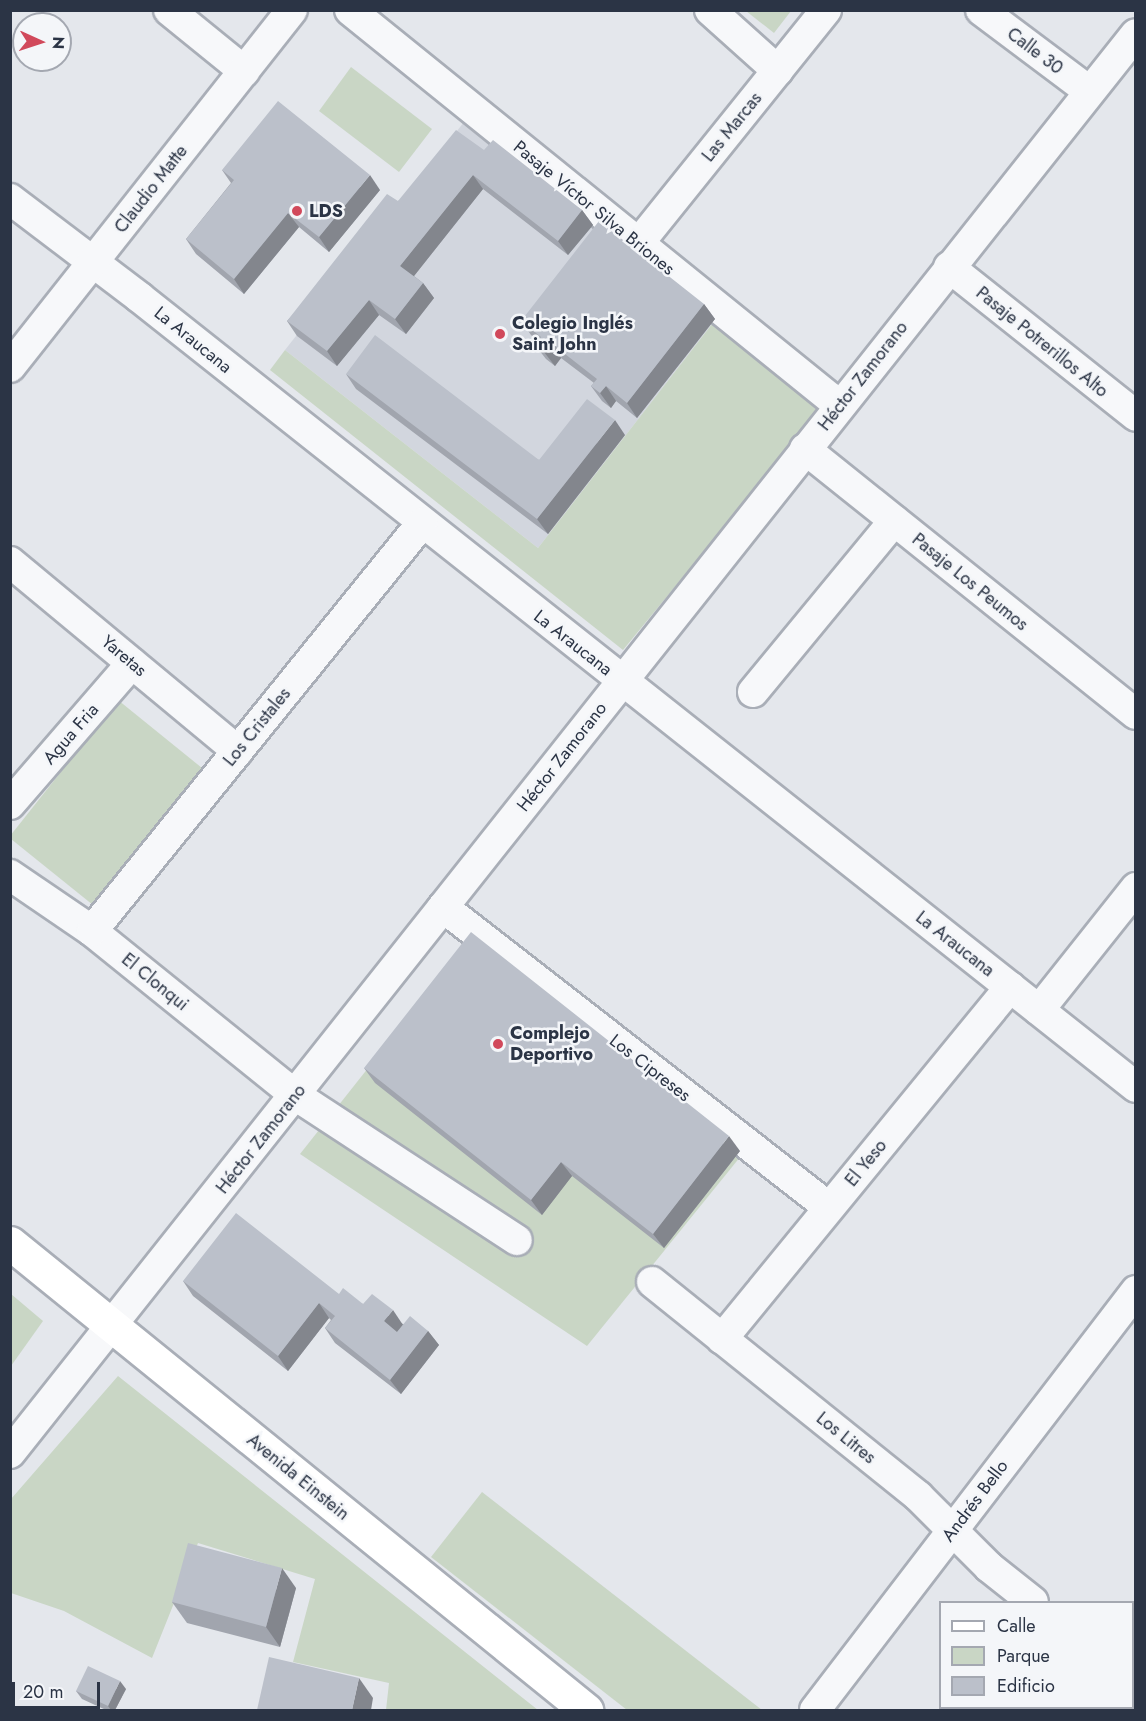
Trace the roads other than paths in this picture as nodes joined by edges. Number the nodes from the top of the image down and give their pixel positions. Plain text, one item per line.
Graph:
1 (169, 10) edge
2 (292, 10) edge
3 (350, 10) edge
4 (711, 10) edge
5 (826, 10) edge
6 (981, 10) edge
7 (1136, 34) edge
8 (244, 71) junction
9 (778, 71) junction
10 (1089, 91) junction
11 (10, 199) edge
12 (638, 244) junction
13 (92, 264) junction
14 (949, 267) junction
15 (10, 367) edge
16 (839, 405) junction
17 (1136, 416) edge
18 (805, 449) junction
19 (894, 521) junction
20 (422, 523) junction
21 (10, 562) edge
22 (132, 663) junction
23 (622, 681) junction
24 (753, 692) dead end
25 (1136, 714) edge
26 (238, 751) junction
27 (10, 804) edge
28 (10, 875) edge
29 (1136, 888) edge
30 (443, 907) junction
31 (92, 931) junction
32 (1010, 987) junction
33 (1039, 1010) junction
34 (1136, 1087) edge
35 (295, 1095) junction
36 (829, 1208) junction
37 (517, 1240) dead end
38 (10, 1243) edge
39 (651, 1282) dead end
40 (1136, 1291) edge
41 (112, 1326) junction
42 (722, 1339) junction
43 (10, 1453) edge
44 (952, 1531) junction
45 (1032, 1601) edge
46 (586, 1710) edge
47 (815, 1710) edge

1 - 8 street
2 - 8 street, Claudio Matte
3 - 12 street, Pasaje Víctor Silva Briones
4 - 9 street
5 - 9 street, Las Marcas
6 - 10 street, Calle 30
7 - 10 street, Héctor Zamorano
8 - 13 street, Claudio Matte
9 - 12 street, Las Marcas
10 - 14 street, Héctor Zamorano
11 - 13 street, La Araucana
12 - 16 street, Pasaje Víctor Silva Briones
13 - 15 street, Claudio Matte
13 - 20 street, La Araucana
14 - 16 street, Héctor Zamorano
14 - 17 street, Pasaje Potrerillos Alto
16 - 18 street, Héctor Zamorano
18 - 19 street, Pasaje Los Peumos
18 - 23 street, Héctor Zamorano
19 - 24 street
19 - 25 street, Pasaje Los Peumos
20 - 23 street, La Araucana
20 - 26 street, Los Cristales
21 - 22 street, Yaretas
22 - 26 street, Yaretas
22 - 27 street, Agua Fria
23 - 30 street, Héctor Zamorano
23 - 32 street, La Araucana
26 - 31 street, Los Cristales
28 - 31 street, El Clonqui
29 - 33 street
30 - 35 street, Héctor Zamorano
30 - 36 street, Los Cipreses
31 - 35 street, El Clonqui
32 - 33 street, La Araucana
32 - 36 street, El Yeso
33 - 34 street, La Araucana
35 - 37 street, El Clonqui
35 - 41 street, Héctor Zamorano
36 - 42 street, El Yeso
38 - 41 main road, Avenida Einstein
39 - 42 street, Los Litres
40 - 44 street, Andrés Bello
41 - 43 street, Héctor Zamorano
41 - 46 main road, Avenida Einstein
42 - 44 street, Los Litres
44 - 45 street, Los Litres
44 - 47 street, Andrés Bello

